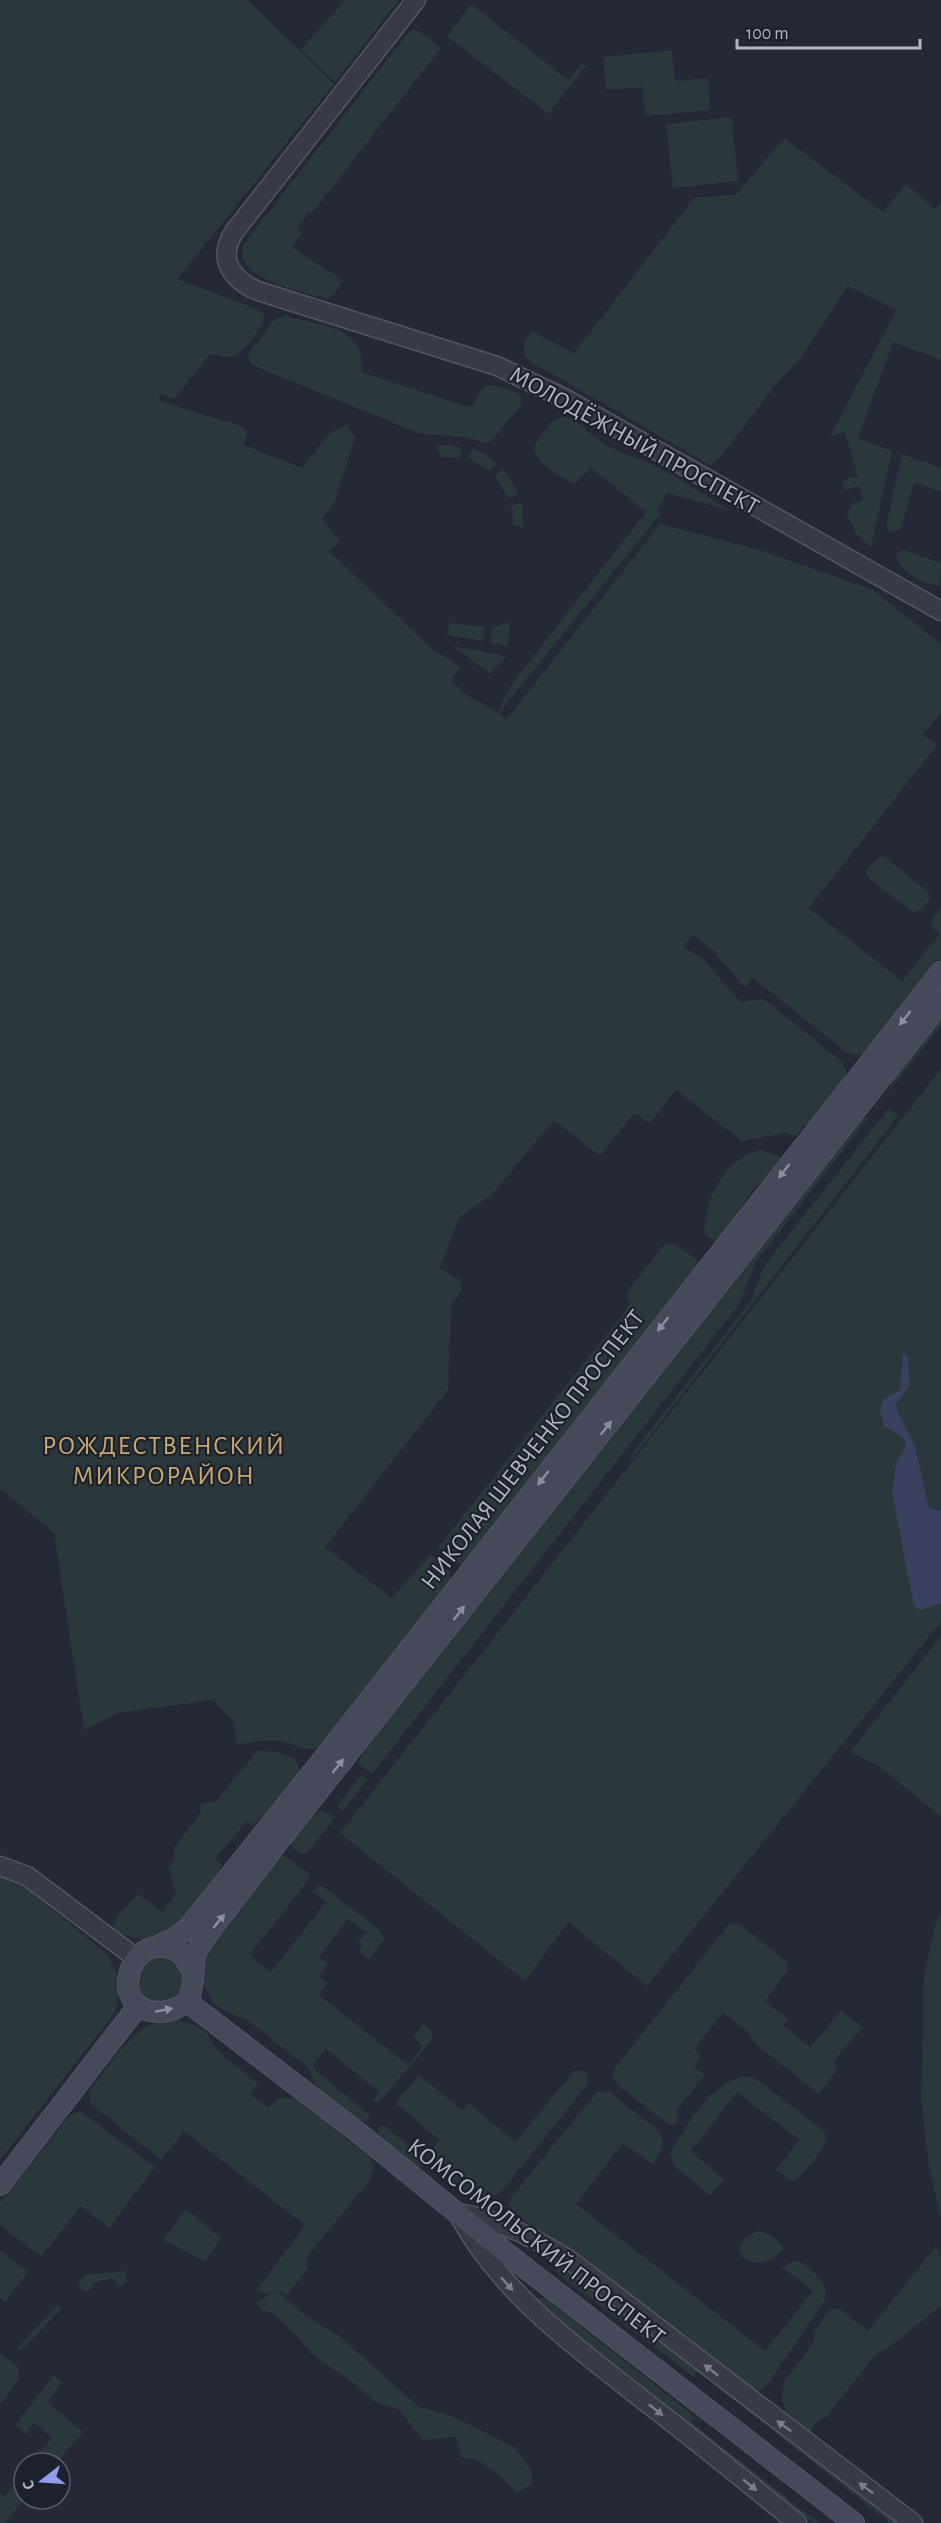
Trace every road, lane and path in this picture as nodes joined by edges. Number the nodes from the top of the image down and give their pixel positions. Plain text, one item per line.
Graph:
1 (416, 0) edge
2 (941, 611) edge
3 (941, 972) edge
4 (941, 1002) edge
5 (720, 1268) junction
6 (0, 1866) edge
7 (155, 1947) junction
8 (136, 1958) junction
9 (193, 1971) junction
10 (189, 1999) junction
11 (138, 2006) junction
12 (0, 2184) edge
13 (457, 2213) junction
14 (797, 2523) edge
15 (854, 2523) edge
16 (913, 2523) edge

1 - 2 street, МОЛОДЁЖНЫЙ ПРОСПЕКТ
3 -> 5 main road, НИКОЛАЯ ШЕВЧЕНКО ПРОСПЕКТ
4 - 5 main road, НИКОЛАЯ ШЕВЧЕНКО ПРОСПЕКТ
5 -> 7 main road, НИКОЛАЯ ШЕВЧЕНКО ПРОСПЕКТ
9 -> 5 main road, НИКОЛАЯ ШЕВЧЕНКО ПРОСПЕКТ
6 - 8 street
7 - 8 main road
7 - 9 main road
8 - 11 main road
9 - 10 main road
11 -> 10 main road
10 - 13 main road, КОМСОМОЛЬСКИЙ ПРОСПЕКТ
11 - 12 main road
13 -> 14 street
13 - 15 main road, КОМСОМОЛЬСКИЙ ПРОСПЕКТ
16 -> 13 street

